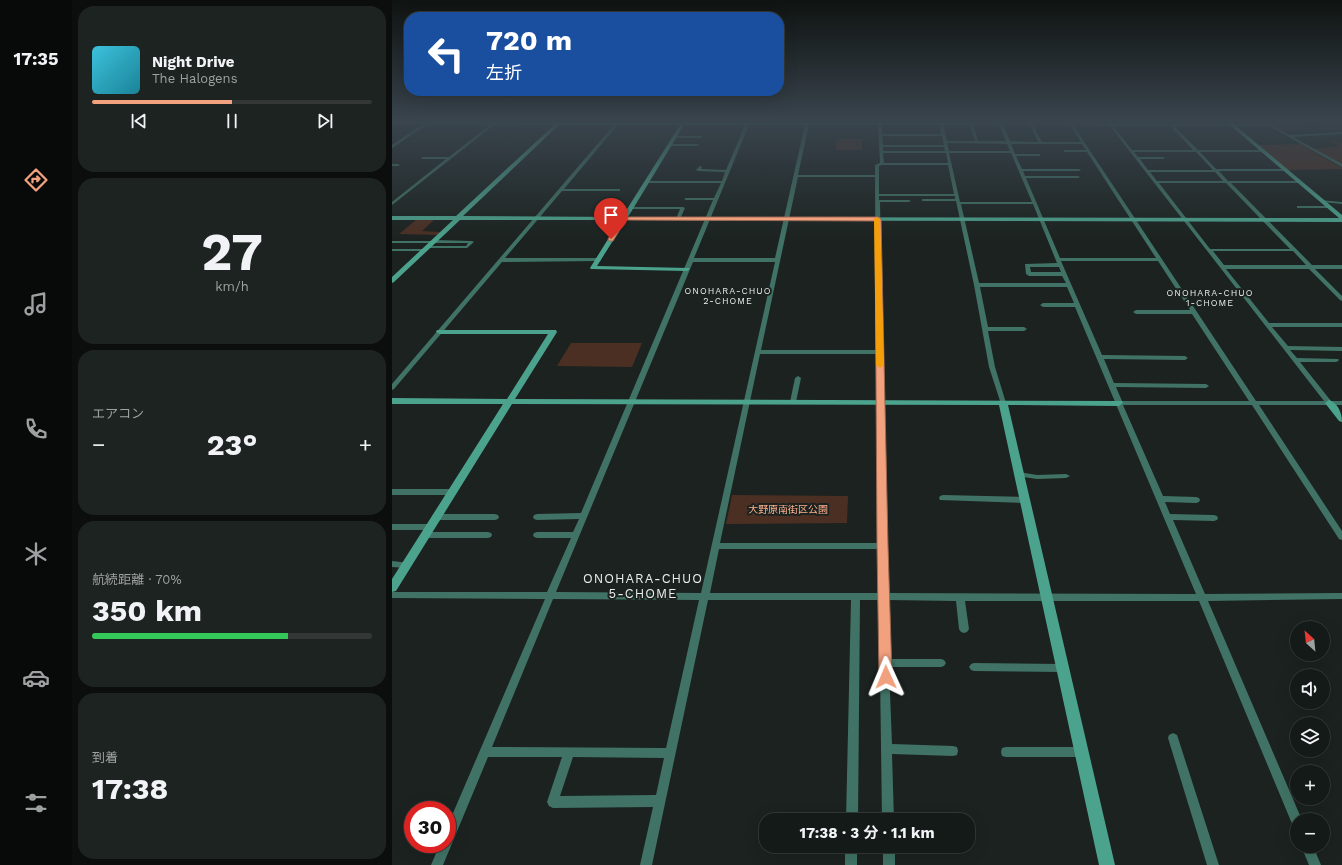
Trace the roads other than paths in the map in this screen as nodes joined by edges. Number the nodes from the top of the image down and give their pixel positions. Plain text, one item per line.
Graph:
1 (447, 160) edge
2 (519, 160) edge
3 (587, 160) edge
4 (660, 160) edge
5 (732, 160) edge
6 (799, 160) edge
7 (882, 160) edge
8 (948, 160) edge
9 (1017, 160) edge
10 (1094, 160) edge
11 (1138, 160) edge
12 (1206, 160) edge
13 (1273, 160) edge
14 (1332, 160) edge
15 (882, 164) junction
16 (949, 164) junction
17 (392, 165) edge
18 (398, 165) dead end
19 (1043, 166) dead end
20 (1238, 166) dead end
21 (1342, 166) edge
22 (700, 167) dead end
23 (1020, 168) junction
24 (1215, 169) junction
25 (1079, 170) dead end
26 (1254, 170) junction
27 (1285, 170) junction
28 (728, 171) junction
29 (1146, 171) junction
30 (1258, 174) dead end
31 (796, 176) junction
32 (878, 176) junction
33 (1023, 177) junction
34 (1078, 177) dead end
35 (1262, 178) dead end
36 (647, 182) junction
37 (723, 182) junction
38 (1155, 182) junction
39 (1227, 182) junction
40 (1266, 182) junction
41 (1299, 182) junction
42 (562, 190) junction
43 (619, 190) dead end
44 (878, 198) junction
45 (686, 199) dead end
46 (957, 199) junction
47 (716, 200) junction
48 (923, 200) dead end
49 (909, 201) dead end
50 (1322, 201) junction
51 (1034, 203) junction
52 (1342, 203) edge
53 (392, 204) edge
54 (1299, 207) dead end
55 (1329, 207) junction
56 (630, 208) junction
57 (392, 218) edge
58 (458, 218) junction
59 (537, 218) junction
60 (624, 218) junction
61 (678, 219) junction
62 (708, 219) junction
63 (787, 219) junction
64 (878, 219) junction
65 (1342, 219) edge
66 (962, 220) junction
67 (1041, 220) junction
68 (1133, 220) junction
69 (1185, 220) junction
70 (1265, 220) junction
71 (394, 242) dead end
72 (433, 242) junction
73 (426, 249) junction
74 (392, 250) edge
75 (1209, 250) junction
76 (1294, 250) junction
77 (502, 260) junction
78 (598, 260) junction
79 (691, 260) junction
80 (778, 260) junction
81 (1160, 260) junction
82 (1059, 262) junction
83 (1222, 267) junction
84 (1311, 267) junction
85 (1342, 267) edge
86 (687, 269) junction
87 (1064, 274) junction
88 (392, 281) edge
89 (977, 285) junction
90 (1068, 285) junction
91 (1342, 299) edge
92 (1043, 305) dead end
93 (1077, 305) junction
94 (1136, 312) dead end
95 (1193, 312) junction
96 (1268, 325) junction
97 (1342, 325) edge
98 (985, 329) junction
99 (1024, 329) dead end
100 (440, 332) junction
101 (1286, 348) junction
102 (1342, 348) edge
103 (758, 352) junction
104 (880, 352) junction
105 (1099, 357) junction
106 (1186, 358) dead end
107 (1295, 360) junction
108 (1336, 360) dead end
109 (798, 378) dead end
110 (1112, 385) junction
111 (1206, 386) dead end
112 (392, 388) edge
113 (392, 401) edge
114 (509, 402) junction
115 (631, 402) junction
116 (747, 402) junction
117 (793, 402) junction
118 (880, 403) junction
119 (1004, 403) junction
120 (1119, 403) junction
121 (1329, 403) junction
122 (1342, 403) edge
123 (1254, 404) junction
124 (1342, 419) edge
125 (1019, 474) junction
126 (1066, 476) dead end
127 (392, 492) edge
128 (452, 492) junction
129 (943, 498) dead end
130 (1159, 499) junction
131 (1024, 500) junction
132 (1196, 500) dead end
133 (584, 516) junction
134 (436, 517) junction
135 (495, 517) dead end
136 (537, 517) dead end
137 (1167, 517) junction
138 (1214, 518) dead end
139 (392, 527) edge
140 (428, 531) junction
141 (488, 535) dead end
142 (537, 535) dead end
143 (576, 535) junction
144 (1342, 537) edge
145 (715, 546) junction
146 (882, 546) junction
147 (392, 564) edge
148 (407, 565) junction
149 (392, 588) edge
150 (392, 595) edge
151 (550, 596) junction
152 (705, 596) junction
153 (1342, 596) edge
154 (856, 597) junction
155 (884, 597) junction
156 (960, 597) junction
157 (1046, 597) junction
158 (1201, 598) junction
159 (964, 629) dead end
160 (885, 663) junction
161 (941, 663) dead end
162 (974, 667) dead end
163 (1062, 668) junction
164 (1173, 738) dead end
165 (887, 749) junction
166 (953, 751) dead end
167 (484, 752) junction
168 (569, 752) junction
169 (1006, 752) dead end
170 (1081, 752) junction
171 (670, 753) junction
172 (660, 802) junction
173 (852, 813) edge
174 (888, 813) edge
175 (1293, 813) edge
176 (456, 819) edge
177 (442, 853) edge
178 (851, 853) edge
179 (889, 853) edge
180 (1310, 853) edge
181 (437, 865) edge
182 (646, 865) edge
183 (851, 865) edge
184 (889, 865) edge
185 (1107, 865) edge
186 (1213, 865) edge
187 (1315, 865) edge

1 - 53 street
2 - 58 street
3 - 42 street
4 - 36 street
5 - 28 street
6 - 31 street
7 - 15 street
8 - 16 street
9 - 23 street
10 - 68 street
11 - 29 street
12 - 24 street
13 - 27 street
14 - 21 street
15 - 16 street
15 - 32 street
16 - 46 street
17 - 18 street
19 - 23 street
20 - 24 street
22 - 28 street
23 - 25 street
23 - 33 street
24 - 26 street
24 - 29 street
24 - 39 street
26 - 27 street
26 - 30 street
27 - 41 street
28 - 37 street
29 - 38 street
31 - 32 street
31 - 63 street
32 - 44 street
33 - 34 street
33 - 51 street
35 - 40 street
36 - 37 street
36 - 56 street
37 - 47 street
38 - 39 street
38 - 69 street
39 - 40 street
39 - 70 street
40 - 41 street
41 - 50 street
42 - 43 street
42 - 59 street
44 - 46 street
44 - 49 street
44 - 64 street
45 - 47 street
46 - 48 street
46 - 51 street
46 - 66 street
47 - 62 street
50 - 52 street
50 - 55 street
51 - 67 street
54 - 55 street
55 - 65 street
56 - 60 street
56 - 61 street
57 - 58 street
58 - 59 street
58 - 72 street
59 - 60 street
59 - 77 street
60 - 61 street
60 - 78 street
61 - 62 street
62 - 63 street
62 - 79 street
63 - 64 street
63 - 80 street
64 - 66 street
64 - 104 street
65 - 70 street
66 - 67 street
66 - 89 street
67 - 68 street
67 - 82 street
68 - 69 street
68 - 81 street
69 - 70 street
69 - 75 street
70 - 76 street
71 - 72 street
72 - 73 street
72 - 73 street
73 - 74 street
73 - 88 street
75 - 76 street
75 - 83 street
76 - 84 street
77 - 78 street
77 - 100 street
78 - 86 street
79 - 80 street
79 - 86 street
80 - 103 street
81 - 82 street
81 - 95 street
82 - 87 street
82 - 87 street
83 - 84 street
83 - 96 street
84 - 85 street
84 - 91 street
86 - 115 street
87 - 90 street
89 - 90 street
89 - 98 street
90 - 93 street
92 - 93 street
93 - 105 street
94 - 95 street
95 - 123 street
96 - 97 street
96 - 101 street
98 - 99 street
98 - 119 street
100 - 112 street
100 - 114 street
101 - 102 street
101 - 107 street
103 - 104 street
103 - 116 street
104 - 118 street
105 - 106 street
105 - 110 street
107 - 108 street
107 - 121 street
109 - 117 street
110 - 111 street
110 - 120 street
113 - 114 street
114 - 115 street
114 - 128 street
115 - 116 street
115 - 133 street
116 - 117 street
116 - 145 street
117 - 118 street
118 - 119 street
118 - 146 street
119 - 120 street
119 - 125 street
120 - 123 street
120 - 130 street
121 - 122 street
121 - 123 street
121 - 124 street
123 - 144 street
125 - 126 street
125 - 131 street
127 - 128 street
128 - 134 street
129 - 131 street
130 - 132 street
130 - 137 street
131 - 157 street
133 - 136 street
133 - 143 street
134 - 135 street
134 - 140 street
137 - 138 street
137 - 158 street
139 - 140 street
140 - 141 street
140 - 148 street
142 - 143 street
143 - 151 street
145 - 146 street
145 - 152 street
146 - 155 street
147 - 148 street
148 - 149 street
150 - 151 street
151 - 152 street
151 - 167 street
152 - 154 street
152 - 171 street
153 - 158 street
154 - 155 street
154 - 173 street
155 - 156 street
155 - 160 street
156 - 157 street
156 - 159 street
157 - 158 street
157 - 163 street
158 - 175 street
160 - 161 street
160 - 165 street
162 - 163 street
163 - 170 street
164 - 186 street
165 - 166 street
165 - 174 street
167 - 168 street
167 - 176 street
168 - 171 street
168 - 172 street
169 - 170 street
170 - 185 street
171 - 172 street
172 - 182 street
177 - 181 street
178 - 183 street
179 - 184 street
180 - 187 street

